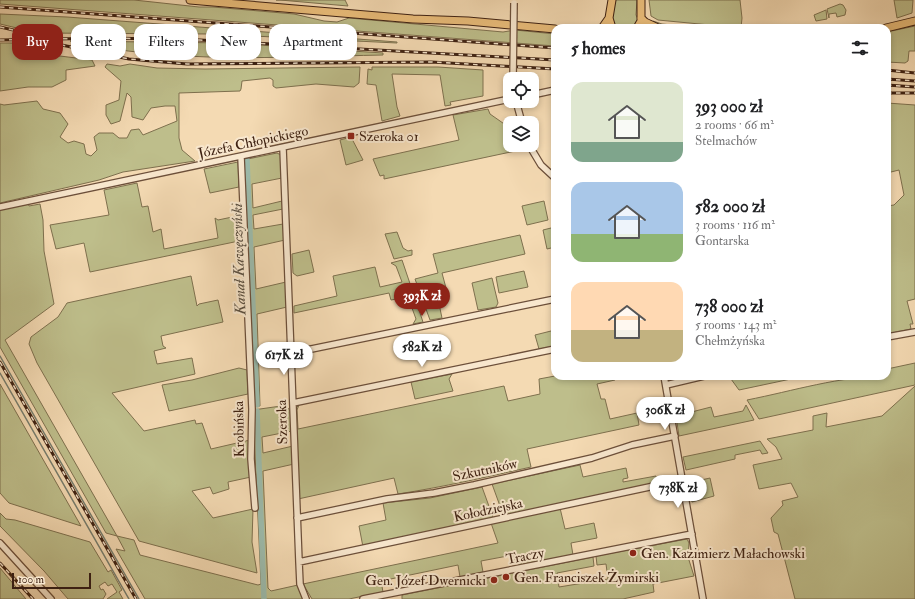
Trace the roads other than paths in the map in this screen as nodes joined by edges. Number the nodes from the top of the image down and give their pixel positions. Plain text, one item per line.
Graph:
1 (190, 0) edge
2 (612, 0) edge
3 (641, 0) edge
4 (514, 1) edge
5 (609, 18) junction
6 (641, 18) junction
7 (915, 21) edge
8 (605, 24) edge
9 (611, 24) edge
10 (639, 24) edge
11 (649, 24) edge
12 (891, 27) edge
13 (551, 29) edge
14 (513, 72) edge
15 (551, 91) edge
16 (539, 93) edge
17 (503, 101) edge
18 (283, 148) junction
19 (533, 152) edge
20 (241, 158) junction
21 (551, 174) edge
22 (0, 207) edge
23 (551, 300) edge
24 (915, 332) edge
25 (891, 336) edge
26 (551, 350) edge
27 (292, 353) junction
28 (665, 380) edge
29 (687, 380) edge
30 (666, 385) junction
31 (293, 404) junction
32 (675, 436) junction
33 (682, 480) junction
34 (255, 508) dead end
35 (297, 518) junction
36 (692, 534) junction
37 (0, 543) edge
38 (299, 562) junction
39 (51, 599) edge
40 (306, 599) edge
41 (363, 599) edge
42 (703, 599) edge

1 - 13 main road
2 - 5 main road
3 - 6 main road
4 - 14 street, bridge
5 - 8 main road
5 - 9 main road
6 - 10 main road
6 - 11 main road
7 - 12 main road
15 - 16 street
17 - 18 street, Józefa Chłopickiego
18 - 20 street, Józefa Chłopickiego
18 - 27 street, Szeroka
19 - 21 street
20 - 22 street, Józefa Chłopickiego
20 - 34 street, Krobińska
23 - 27 street
24 - 25 street
26 - 31 street
27 - 31 street, Szeroka
28 - 30 street
29 - 30 street
30 - 32 street
31 - 35 street, Szeroka
32 - 33 street
32 - 35 street, Szkutników
33 - 36 street
33 - 38 street, Kołodziejska
35 - 38 street, Szeroka
36 - 41 street, Traczy
36 - 42 street
37 - 39 street
38 - 40 street, Szeroka

